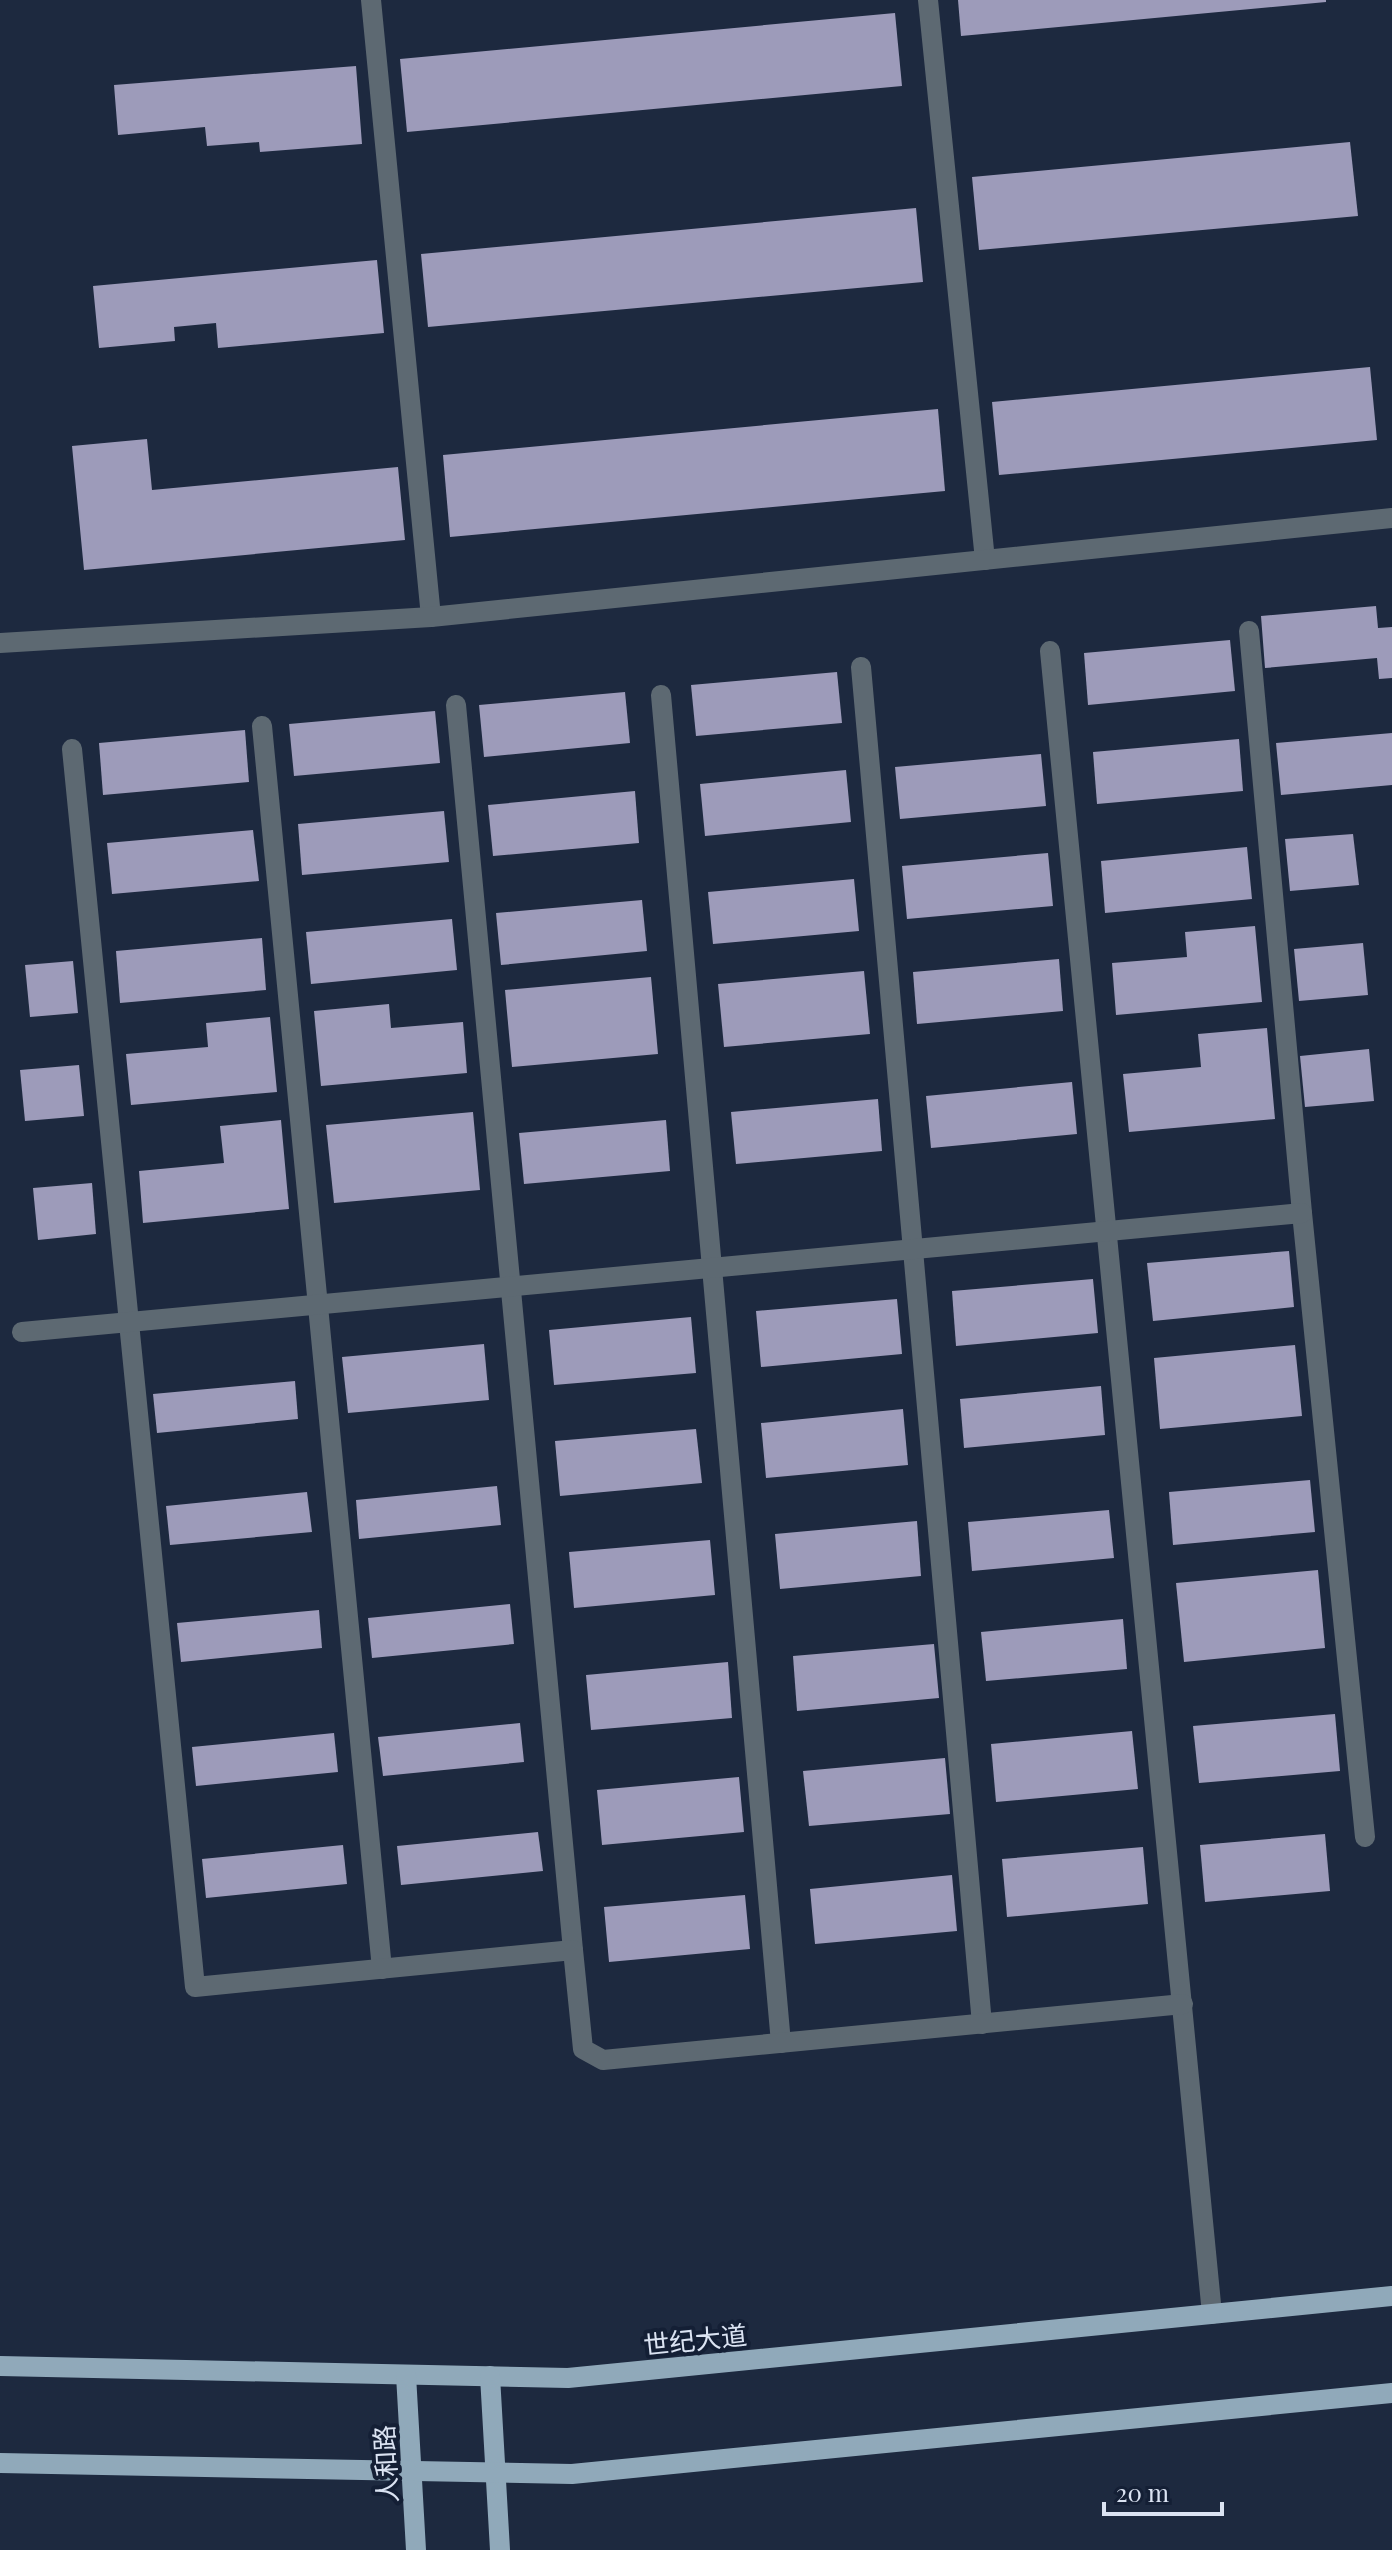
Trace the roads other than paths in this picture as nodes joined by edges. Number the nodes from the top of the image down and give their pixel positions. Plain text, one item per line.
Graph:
1 (371, 0) edge
2 (928, 0) edge
3 (1392, 518) edge
4 (985, 560) junction
5 (431, 617) junction
6 (1249, 631) dead end
7 (0, 643) edge
8 (1050, 651) dead end
9 (861, 667) dead end
10 (661, 695) dead end
11 (456, 705) dead end
12 (262, 726) dead end
13 (72, 749) dead end
14 (1302, 1213) junction
15 (1107, 1231) junction
16 (913, 1250) junction
17 (712, 1268) junction
18 (510, 1287) junction
19 (317, 1305) junction
20 (129, 1323) junction
21 (22, 1332) dead end
22 (1365, 1837) dead end
23 (573, 1950) junction
24 (382, 1969) junction
25 (1183, 2004) junction
26 (982, 2024) junction
27 (781, 2043) junction
28 (1392, 2296) edge
29 (1212, 2314) junction
30 (0, 2366) edge
31 (406, 2375) junction
32 (490, 2376) junction
33 (1392, 2393) edge
34 (0, 2463) edge
35 (411, 2472) junction
36 (495, 2473) junction
37 (416, 2550) edge
38 (500, 2550) edge

1 - 5 street
2 - 4 street
3 - 4 street
4 - 5 street
5 - 7 street
6 - 14 street
8 - 15 street
9 - 16 street
10 - 17 street
11 - 18 street
12 - 19 street
13 - 20 street
14 - 15 street
14 - 22 street
15 - 16 street
15 - 25 street
16 - 17 street
16 - 26 street
17 - 18 street
17 - 27 street
18 - 19 street
18 - 23 street
19 - 20 street
19 - 24 street
20 - 21 street
20 - 24 street
23 - 24 street
23 - 27 street
25 - 26 street
25 - 29 street
26 - 27 street
28 - 29 main road, 世纪大道
29 - 32 main road, 世纪大道
30 - 31 main road, 世纪大道
31 - 32 main road, 世纪大道
31 - 35 main road, 人和路
32 - 36 main road
33 - 36 main road
34 - 35 main road
35 - 36 main road
35 - 37 main road, 人和路
36 - 38 main road

